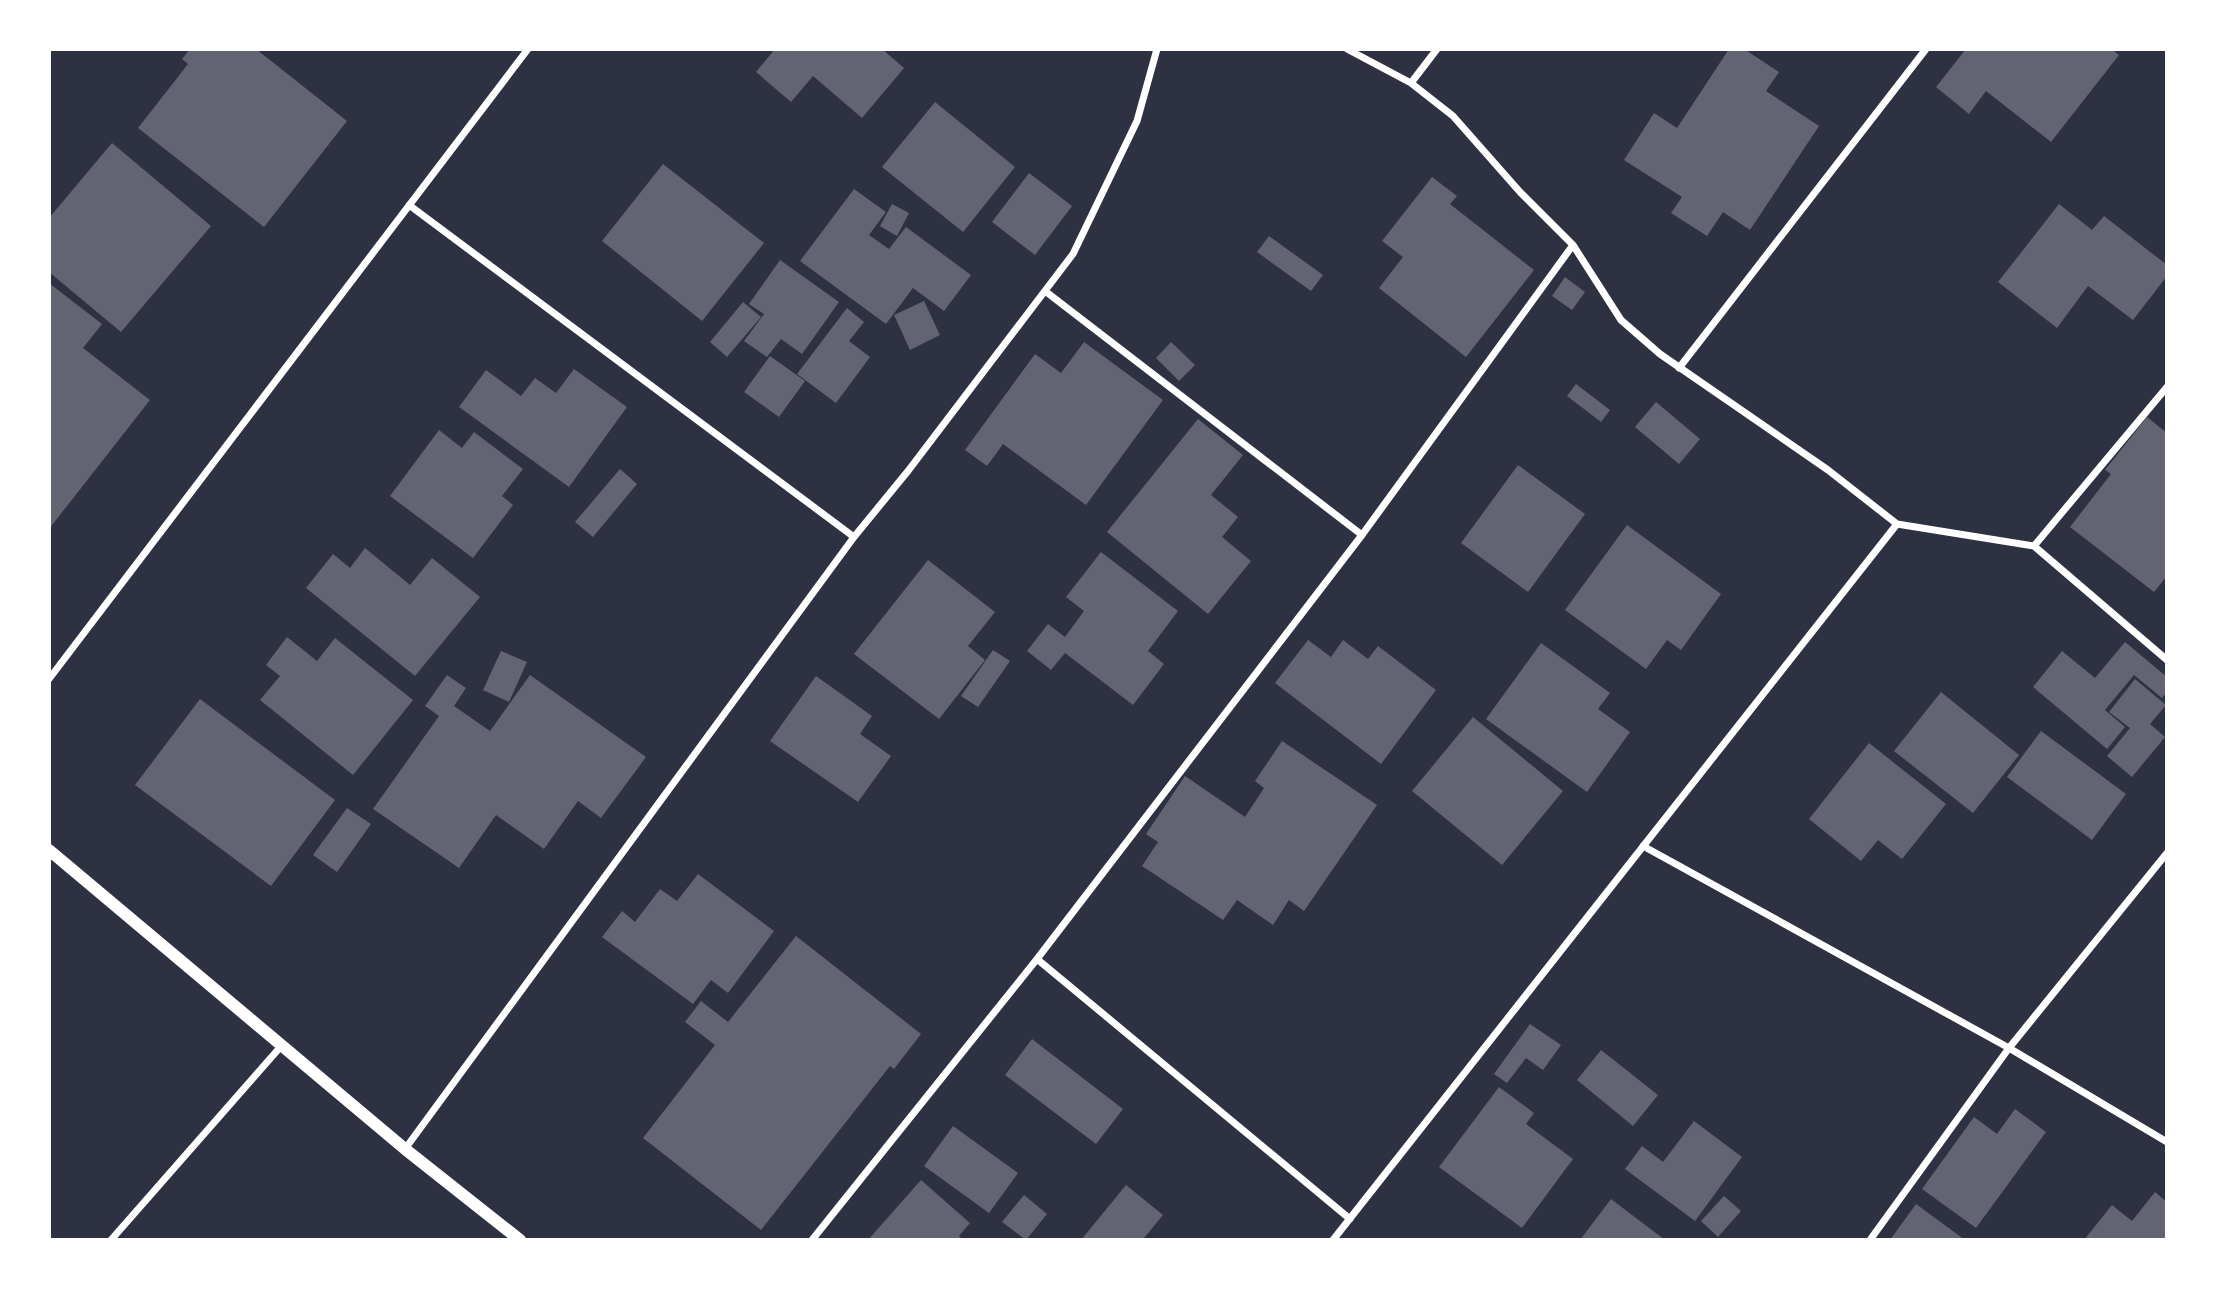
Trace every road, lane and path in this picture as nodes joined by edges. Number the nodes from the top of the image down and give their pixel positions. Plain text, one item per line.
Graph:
1 (528, 49) edge
2 (1157, 49) edge
3 (1348, 49) edge
4 (1437, 49) edge
5 (1926, 49) edge
6 (1411, 83) junction
7 (410, 205) junction
8 (1573, 245) junction
9 (1045, 291) junction
10 (1679, 368) junction
11 (2167, 387) edge
12 (1897, 524) junction
13 (1363, 535) junction
14 (854, 537) junction
15 (2034, 546) junction
16 (2167, 660) edge
17 (49, 679) edge
18 (1643, 846) junction
19 (49, 849) edge
20 (2167, 853) edge
21 (1037, 959) junction
22 (283, 1044) junction
23 (2009, 1048) junction
24 (2167, 1142) edge
25 (405, 1149) junction
26 (1350, 1219) junction
27 (111, 1240) edge
28 (520, 1240) edge
29 (812, 1240) edge
30 (1334, 1240) edge
31 (1870, 1240) edge

1 - 7 street
2 - 9 street
3 - 6 street
4 - 6 street
5 - 10 street
6 - 8 street
7 - 14 street
7 - 17 street
8 - 10 street
8 - 13 street
9 - 13 street
9 - 14 street
10 - 12 street
11 - 15 street
12 - 15 street
12 - 18 street
13 - 21 street
14 - 25 street
15 - 16 street
18 - 23 street
18 - 26 street
19 - 22 street
20 - 23 street
21 - 26 street
21 - 29 street
22 - 25 street
22 - 27 street
23 - 24 street
23 - 31 street
25 - 28 street
26 - 30 street

